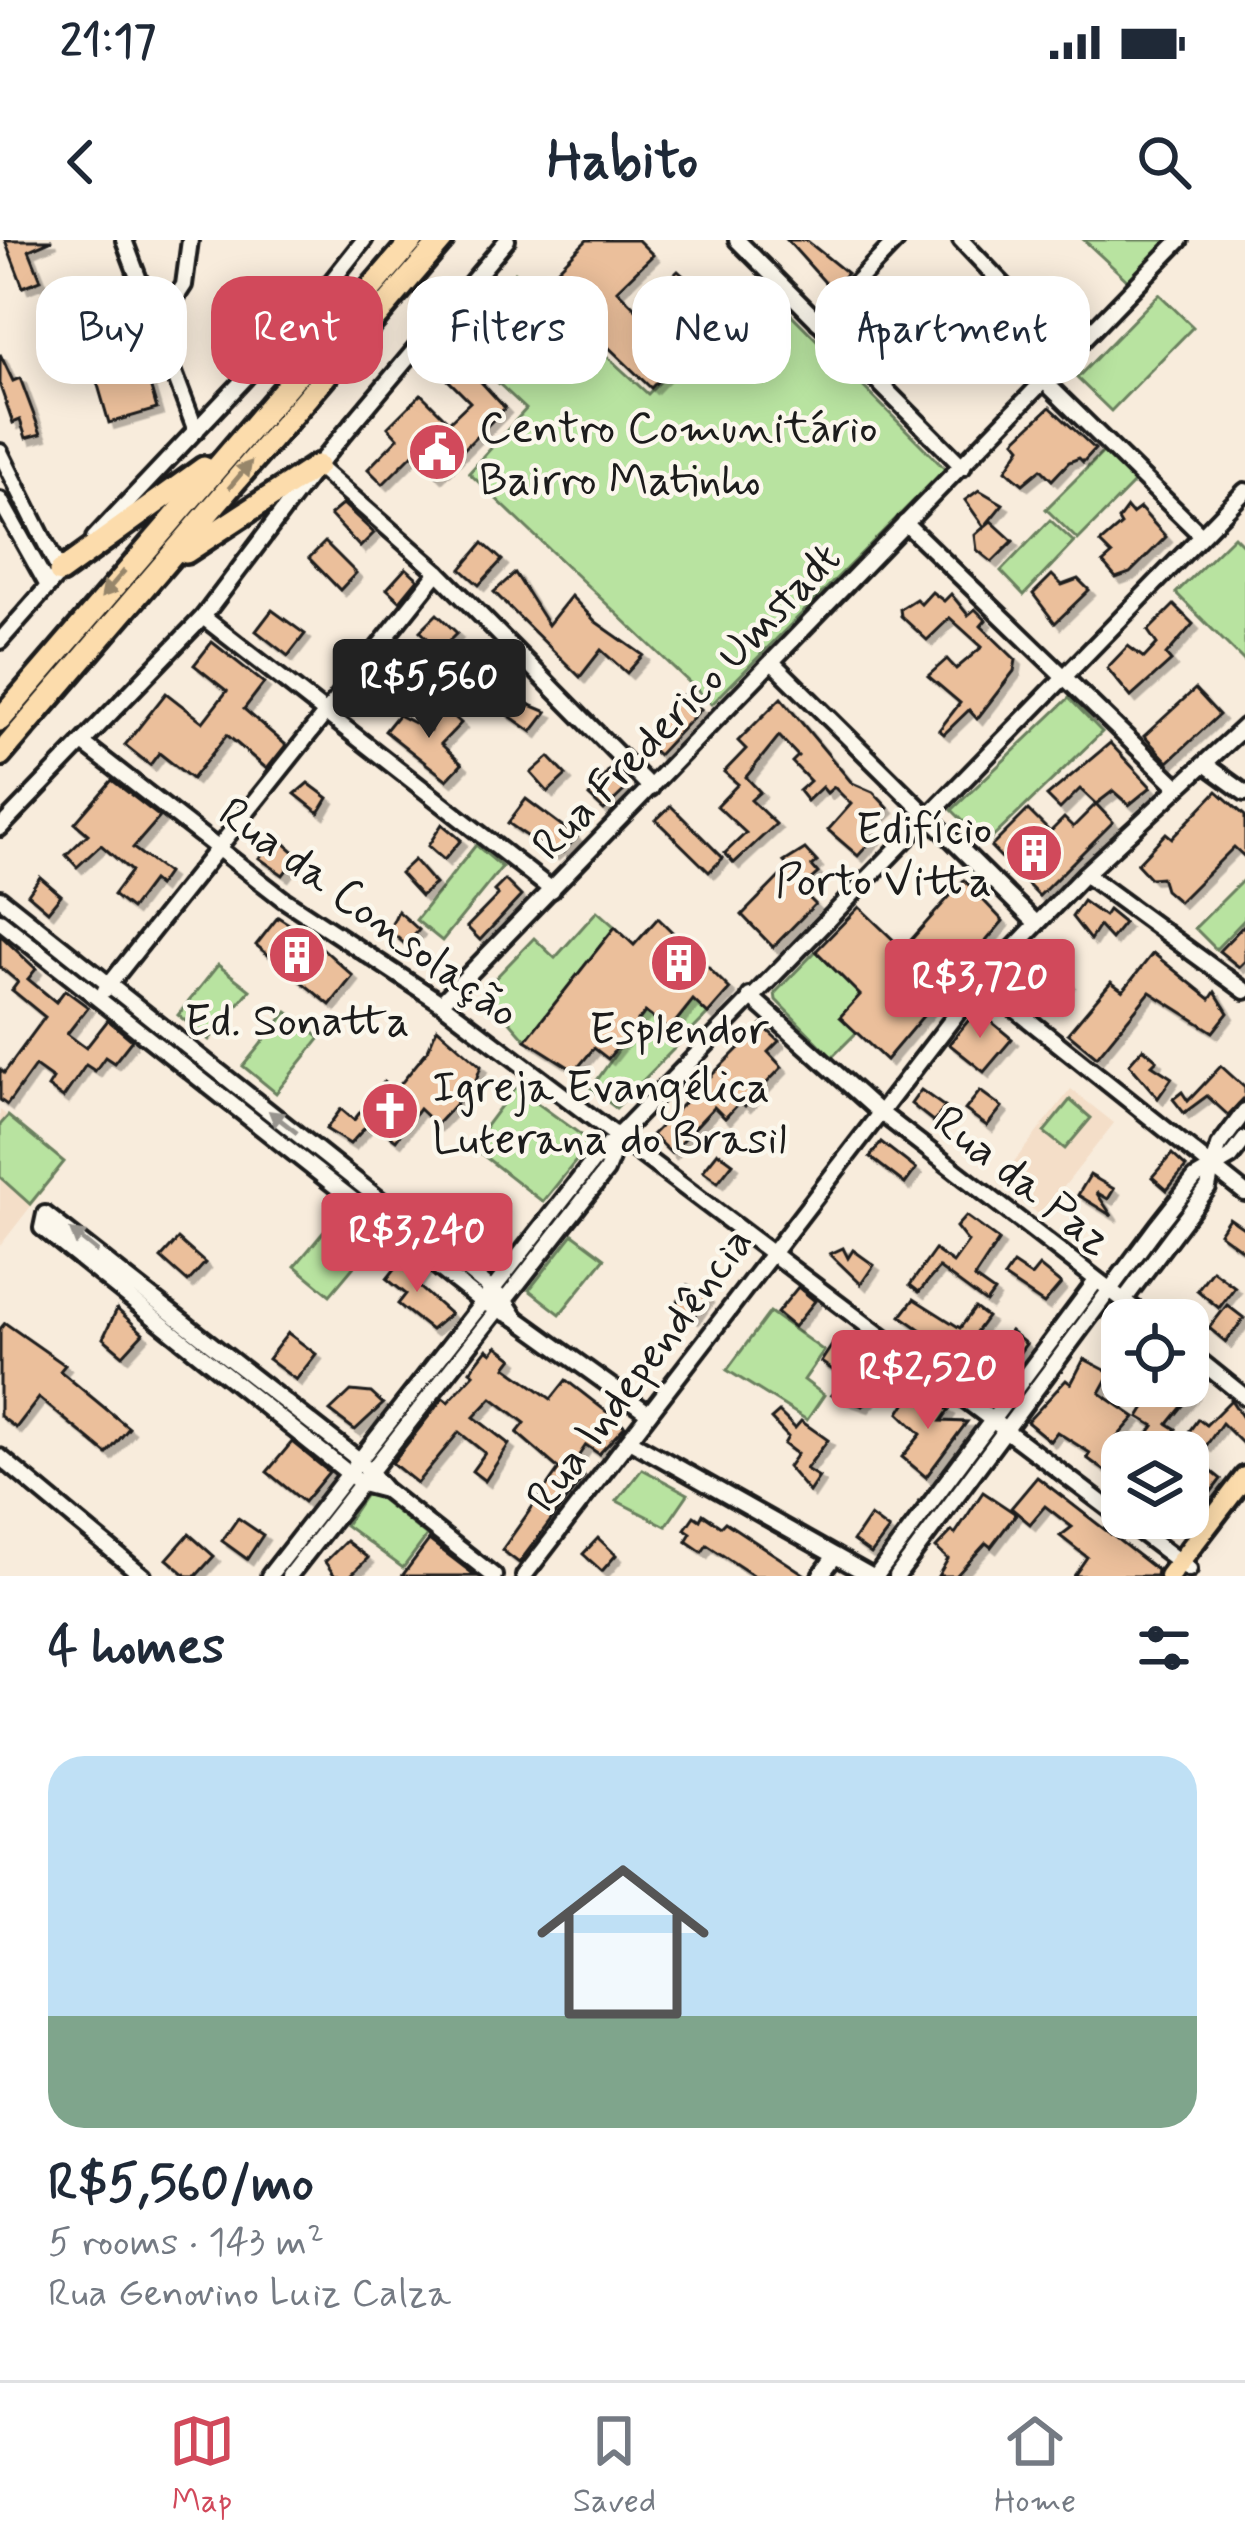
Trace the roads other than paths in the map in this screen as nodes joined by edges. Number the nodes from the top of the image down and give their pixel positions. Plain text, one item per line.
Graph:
1 (124, 240) edge
2 (190, 240) edge
3 (364, 240) edge
4 (413, 240) edge
5 (442, 240) edge
6 (507, 240) edge
7 (737, 240) edge
8 (897, 240) edge
9 (961, 240) edge
10 (1180, 240) edge
11 (137, 276) edge
12 (185, 276) edge
13 (862, 276) edge
14 (995, 276) edge
15 (815, 319) edge
16 (1090, 334) edge
17 (178, 384) edge
18 (880, 384) edge
19 (1043, 384) edge
20 (1047, 384) edge
21 (196, 431) junction
22 (247, 434) junction
23 (0, 452) edge
24 (316, 466) junction
25 (963, 466) junction
26 (1245, 491) edge
27 (19, 494) junction
28 (1, 501) edge
29 (905, 523) junction
30 (1201, 535) junction
31 (165, 565) junction
32 (438, 572) junction
33 (54, 579) junction
34 (203, 617) junction
35 (0, 641) edge
36 (772, 662) junction
37 (1065, 678) junction
38 (326, 712) junction
39 (0, 720) edge
40 (1245, 726) edge
41 (84, 744) junction
42 (0, 755) edge
43 (1205, 764) junction
44 (651, 788) junction
45 (1178, 788) junction
46 (1245, 793) edge
47 (929, 816) junction
48 (0, 828) edge
49 (218, 847) junction
50 (1085, 874) junction
51 (552, 890) junction
52 (6, 903) edge
53 (1, 922) edge
54 (1036, 923) junction
55 (55, 942) junction
56 (45, 956) junction
57 (981, 982) junction
58 (109, 984) junction
59 (1245, 991) edge
60 (749, 997) junction
61 (98, 999) junction
62 (442, 1004) junction
63 (181, 1041) junction
64 (170, 1056) junction
65 (238, 1087) junction
66 (227, 1102) junction
67 (878, 1110) junction
68 (1245, 1111) edge
69 (1245, 1139) edge
70 (618, 1141) junction
71 (325, 1156) junction
72 (1212, 1168) junction
73 (313, 1170) junction
74 (1245, 1193) edge
75 (380, 1199) junction
76 (368, 1214) junction
77 (1158, 1225) junction
78 (551, 1229) junction
79 (1173, 1235) junction
80 (428, 1237) junction
81 (416, 1252) junction
82 (769, 1255) junction
83 (116, 1277) junction
84 (1103, 1286) junction
85 (487, 1296) junction
86 (1122, 1299) edge
87 (1125, 1299) edge
88 (501, 1306) junction
89 (1047, 1348) junction
90 (1061, 1357) junction
91 (444, 1365) junction
92 (1209, 1368) edge
93 (1245, 1397) edge
94 (401, 1406) junction
95 (648, 1414) junction
96 (416, 1415) junction
97 (999, 1427) junction
98 (629, 1440) junction
99 (0, 1457) edge
100 (354, 1466) junction
101 (367, 1478) junction
102 (1243, 1490) edge
103 (918, 1522) junction
104 (932, 1530) junction
105 (312, 1534) junction
106 (836, 1556) junction
107 (1180, 1571) edge
108 (143, 1576) edge
109 (269, 1576) edge
110 (289, 1576) edge
111 (494, 1576) edge
112 (524, 1576) edge
113 (820, 1576) edge
114 (874, 1576) edge
115 (897, 1576) edge

1 - 11 street
2 - 12 street
3 - 21 street
4 - 22 highway
31 -> 5 highway
6 - 24 street
7 - 15 street
8 - 13 street
9 - 14 street
10 - 16 street, Rua Frederico Umstadt
17 - 21 street
18 - 25 street
19 - 25 street, Rua Frederico Umstadt
20 - 30 street
21 - 33 street
22 - 33 highway
22 -> 39 highway
23 - 27 street
24 - 31 highway
24 - 32 street
24 - 34 street
25 - 29 street, Rua Frederico Umstadt
26 - 30 street
27 - 28 street
27 - 33 street
28 - 33 street
29 - 36 street, Rua Frederico Umstadt
29 - 37 street
30 - 37 street
31 - 42 highway
32 - 38 street
32 - 44 street
33 - 35 street
34 - 38 street
34 - 41 street
36 - 44 street, Rua Frederico Umstadt
36 - 47 street
37 - 45 street
37 - 47 street
38 - 49 street
38 - 51 street
40 - 43 street, Rua Independência
41 - 48 street
41 - 49 street, Rua da Consolação
43 - 45 street, Rua Independência
43 - 46 street
44 - 51 street, Rua Frederico Umstadt
45 - 50 street, Rua Independência
47 - 54 street
47 - 60 street
49 - 58 street
49 - 62 street, Rua da Consolação
50 - 54 street, Rua Independência
50 - 59 street
51 - 62 street, Rua Frederico Umstadt
52 - 53 street
52 - 55 street
53 - 56 street
54 - 57 street, Rua Independência
55 - 56 street
55 - 58 street
56 - 61 street
57 - 67 street, Rua Independência
57 - 72 street
58 - 61 street
58 - 63 street
60 - 67 street, Rua da Paz
60 - 70 street
61 - 64 street
62 - 70 street, Rua da Consolação
63 - 64 street
63 - 65 street
64 - 66 street
65 - 66 street
71 -> 65 street
66 - 73 street
67 - 82 street, Rua Independência
67 - 84 street, Rua da Paz
68 - 72 street
69 - 72 street
70 - 78 street
70 - 82 street, Rua da Consolação
71 - 73 street
71 - 75 street
72 - 74 street
72 - 77 street
72 - 79 street
73 - 76 street
75 - 76 street
75 - 80 street
76 - 81 street
77 - 79 street
77 - 84 street
78 - 85 street
78 - 88 street
79 - 87 street
80 - 81 street
80 - 85 street
81 - 85 street
82 - 95 street, Rua Independência
82 - 97 street, Rua da Consolação
83 -> 83 street
83 - 100 street
84 - 86 street, Rua da Paz
84 - 89 street
84 - 90 street
85 - 88 street
85 - 91 street
88 - 91 street
88 - 95 street
89 - 90 street
89 - 97 street
90 - 97 street
91 - 94 street
91 - 96 street
92 - 93 street
94 - 96 street
94 - 100 street
95 - 98 street, Rua Independência
96 - 101 street
97 - 103 street
97 - 104 street
97 - 107 street, Rua da Consolação
98 - 106 street
98 - 112 street, Rua Independência
99 - 108 street
100 - 101 street
100 - 105 street
101 - 105 street
101 - 111 street
102 - 107 main road
103 - 104 street
103 - 114 street
104 - 115 street
105 - 109 street
105 - 110 street
106 - 113 street
106 - 114 street

